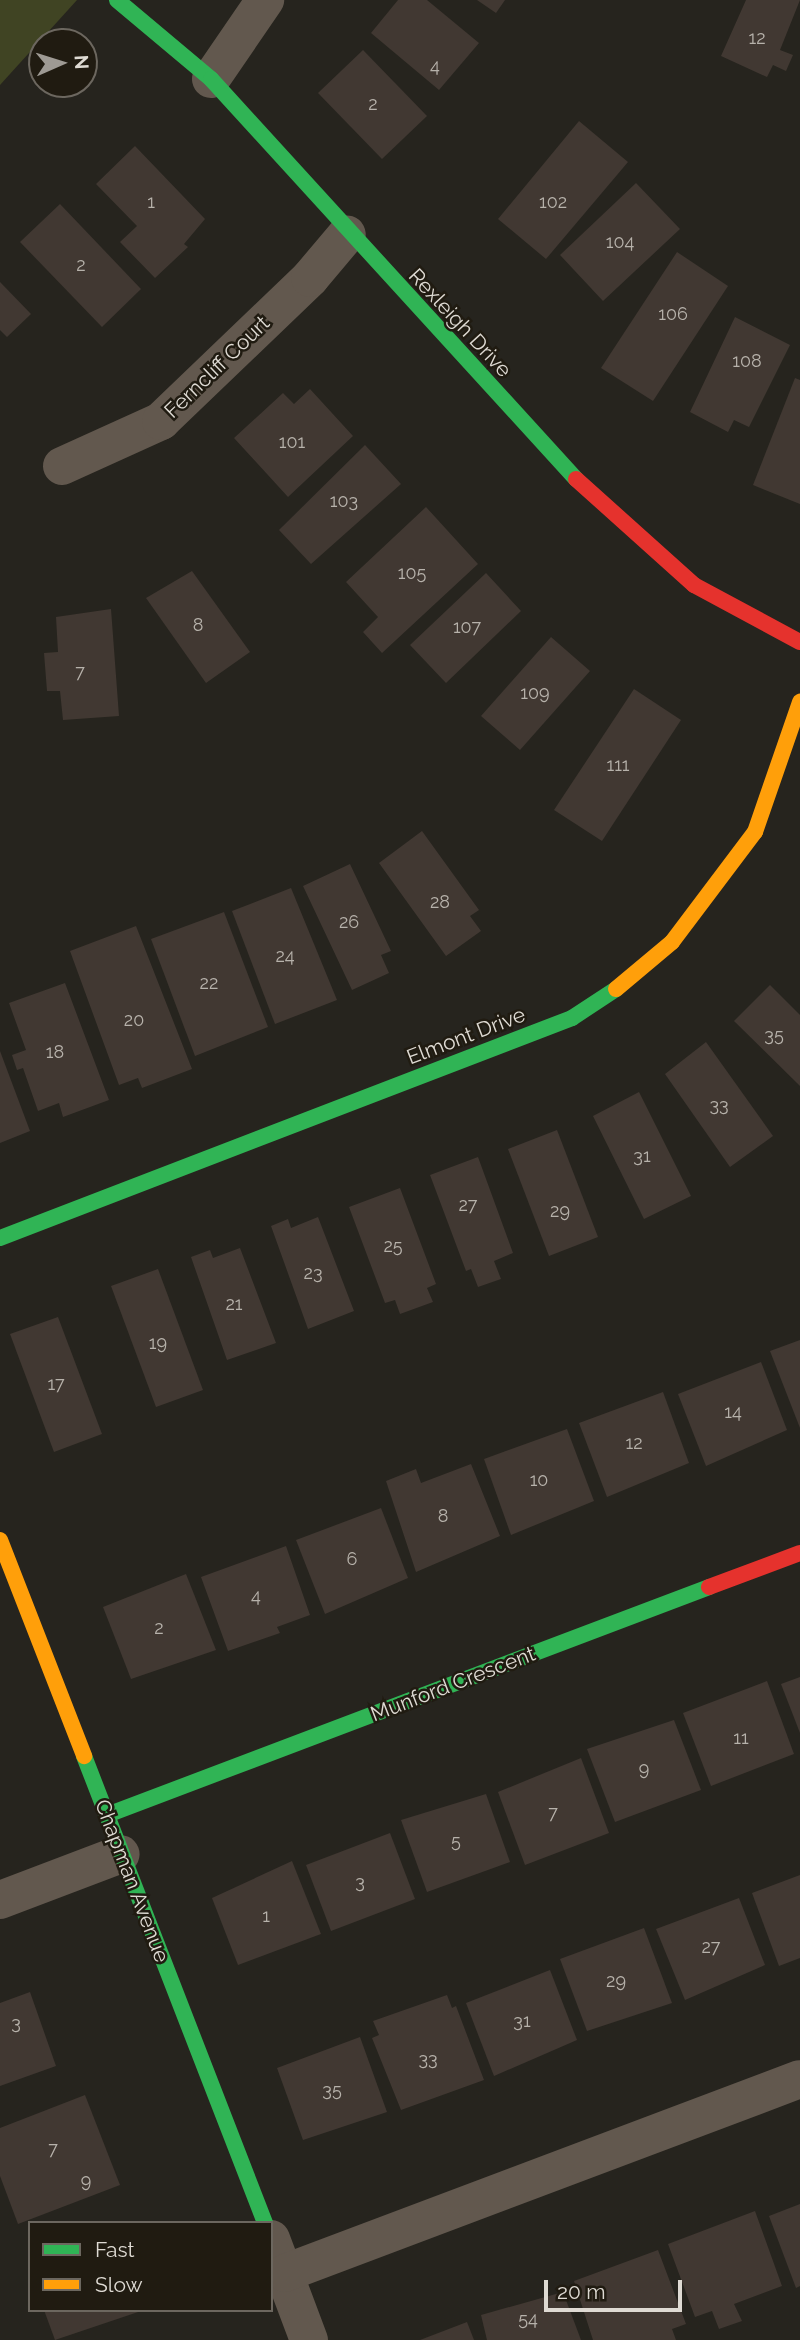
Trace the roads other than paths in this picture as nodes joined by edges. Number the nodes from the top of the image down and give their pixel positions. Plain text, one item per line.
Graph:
1 (117, 0) edge
2 (265, 0) edge
3 (211, 79) junction
4 (347, 234) junction
5 (62, 466) dead end
6 (800, 642) edge
7 (800, 702) edge
8 (0, 1238) edge
9 (0, 1540) edge
10 (800, 1553) edge
11 (107, 1815) junction
12 (121, 1854) junction
13 (0, 1900) edge
14 (800, 2079) edge
15 (264, 2221) edge
16 (278, 2256) edge
17 (309, 2340) edge

1 - 3 street, Rexleigh Drive
2 - 3 street
3 - 4 street, Rexleigh Drive
4 - 5 street, Ferncliff Court
4 - 6 street, Rexleigh Drive
7 - 8 street, Elmont Drive
9 - 11 street, Chapman Avenue
10 - 11 street, Munford Crescent
11 - 12 street, Chapman Avenue
12 - 13 street
12 - 15 street, Chapman Avenue
14 - 16 street
16 - 17 street

